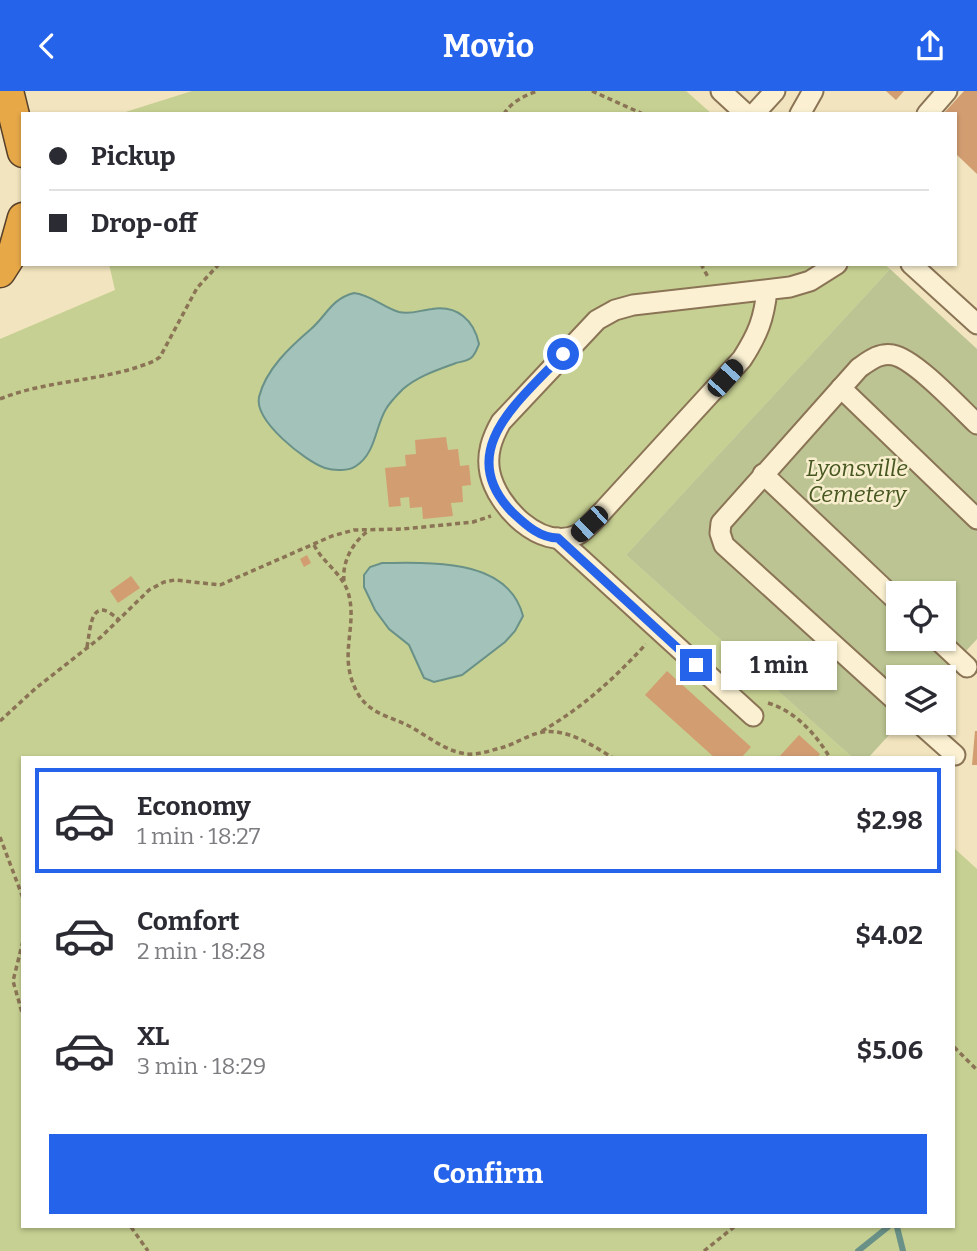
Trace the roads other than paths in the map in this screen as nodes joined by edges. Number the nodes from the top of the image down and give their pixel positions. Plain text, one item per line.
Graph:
1 (8, 91) edge
2 (720, 91) edge
3 (775, 91) edge
4 (813, 91) edge
5 (947, 91) edge
6 (744, 112) edge
7 (756, 112) edge
8 (801, 112) edge
9 (929, 112) edge
10 (21, 144) edge
11 (21, 225) edge
12 (834, 266) edge
13 (913, 266) edge
14 (0, 272) edge
15 (767, 290) junction
16 (975, 318) edge
17 (841, 388) junction
18 (977, 424) edge
19 (763, 474) junction
20 (977, 519) edge
21 (558, 538) junction
22 (886, 590) edge
23 (950, 651) edge
24 (967, 667) dead end
25 (886, 692) edge
26 (753, 716) road end
27 (933, 735) edge
28 (956, 755) dead end

1 - 10 highway
2 - 6 street
3 - 7 street
4 - 8 street
5 - 9 street
11 - 14 highway
12 - 15 street
13 - 16 street
15 - 21 street
15 - 21 street
17 - 18 street
17 - 19 street
17 - 20 street
19 - 22 street
19 - 25 street
21 - 26 street
23 - 24 street
27 - 28 street

